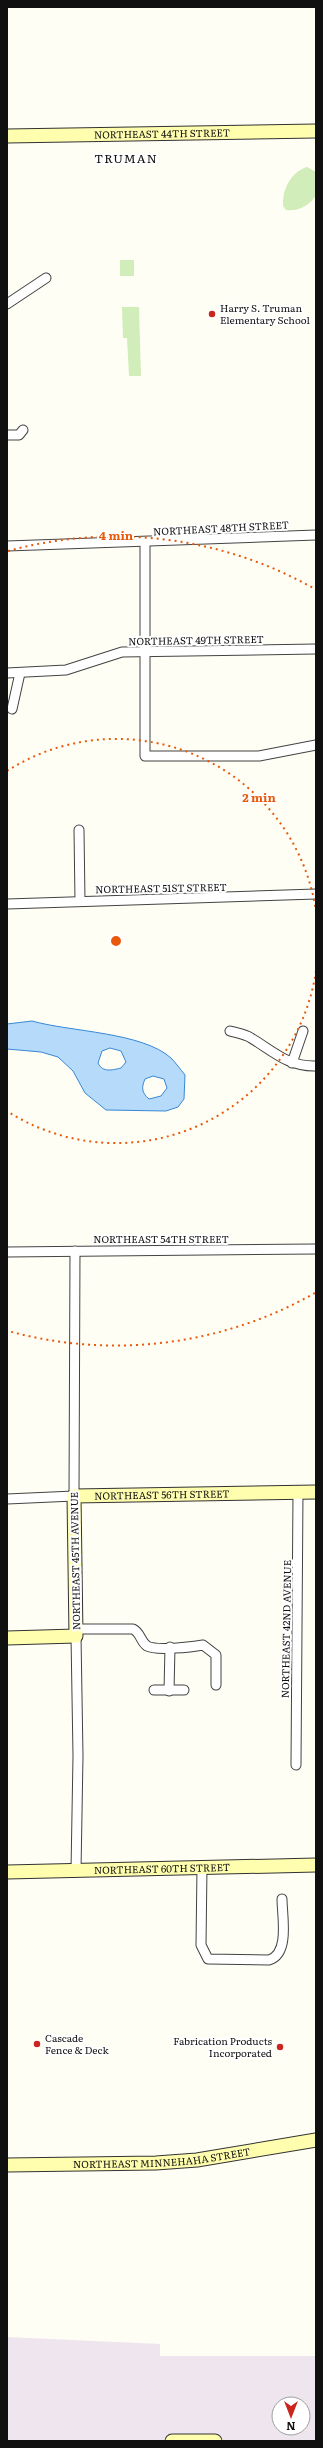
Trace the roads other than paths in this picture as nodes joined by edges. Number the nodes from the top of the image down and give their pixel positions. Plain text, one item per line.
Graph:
1 (316, 131) edge
2 (7, 136) edge
3 (46, 278) dead end
4 (7, 304) edge
5 (23, 430) dead end
6 (7, 435) edge
7 (316, 535) edge
8 (146, 543) junction
9 (7, 546) edge
10 (316, 649) edge
11 (144, 652) junction
12 (7, 673) edge
13 (20, 673) junction
14 (12, 709) dead end
15 (316, 745) edge
16 (79, 830) dead end
17 (316, 894) edge
18 (80, 901) junction
19 (7, 904) edge
20 (230, 1031) dead end
21 (303, 1031) dead end
22 (292, 1063) junction
23 (316, 1066) edge
24 (316, 1249) edge
25 (75, 1251) junction
26 (7, 1252) edge
27 (298, 1492) junction
28 (316, 1492) edge
29 (74, 1496) junction
30 (7, 1499) edge
31 (76, 1632) junction
32 (7, 1638) edge
33 (170, 1647) junction
34 (216, 1685) dead end
35 (154, 1690) dead end
36 (184, 1690) dead end
37 (169, 1691) junction
38 (296, 1765) dead end
39 (316, 1865) edge
40 (202, 1868) junction
41 (76, 1871) junction
42 (7, 1872) edge
43 (282, 1899) dead end
44 (316, 2140) edge
45 (7, 2165) edge
46 (172, 2441) edge
47 (215, 2441) edge

1 - 2 street, NORTHEAST 44TH STREET
3 - 4 street
5 - 6 street
7 - 8 street, NORTHEAST 48TH STREET
8 - 9 street, NORTHEAST 48TH STREET
8 - 11 street
10 - 11 street, NORTHEAST 49TH STREET
11 - 13 street, NORTHEAST 49TH STREET
11 - 15 street
12 - 13 street, NORTHEAST 49TH STREET
13 - 14 street
16 - 18 street
17 - 18 street, NORTHEAST 51ST STREET
18 - 19 street, NORTHEAST 51ST STREET
20 - 22 street
21 - 22 street
22 - 23 street
24 - 25 street, NORTHEAST 54TH STREET
25 - 26 street, NORTHEAST 54TH STREET
25 - 29 street, NORTHEAST 45TH AVENUE
27 - 28 street, NORTHEAST 56TH STREET
27 - 29 street, NORTHEAST 56TH STREET
27 - 38 street, NORTHEAST 42ND AVENUE
29 - 30 street, NORTHEAST 56TH STREET
29 - 31 street, NORTHEAST 45TH AVENUE
31 - 32 street
31 - 33 street
31 - 41 street, NORTHEAST 45TH AVENUE
33 - 34 street
33 - 37 street
35 - 37 street
36 - 37 street
39 - 40 street, NORTHEAST 60TH STREET
40 - 41 street, NORTHEAST 60TH STREET
40 - 43 street
41 - 42 street, NORTHEAST 60TH STREET
44 - 45 street, NORTHEAST MINNEHAHA STREET
46 - 47 street

